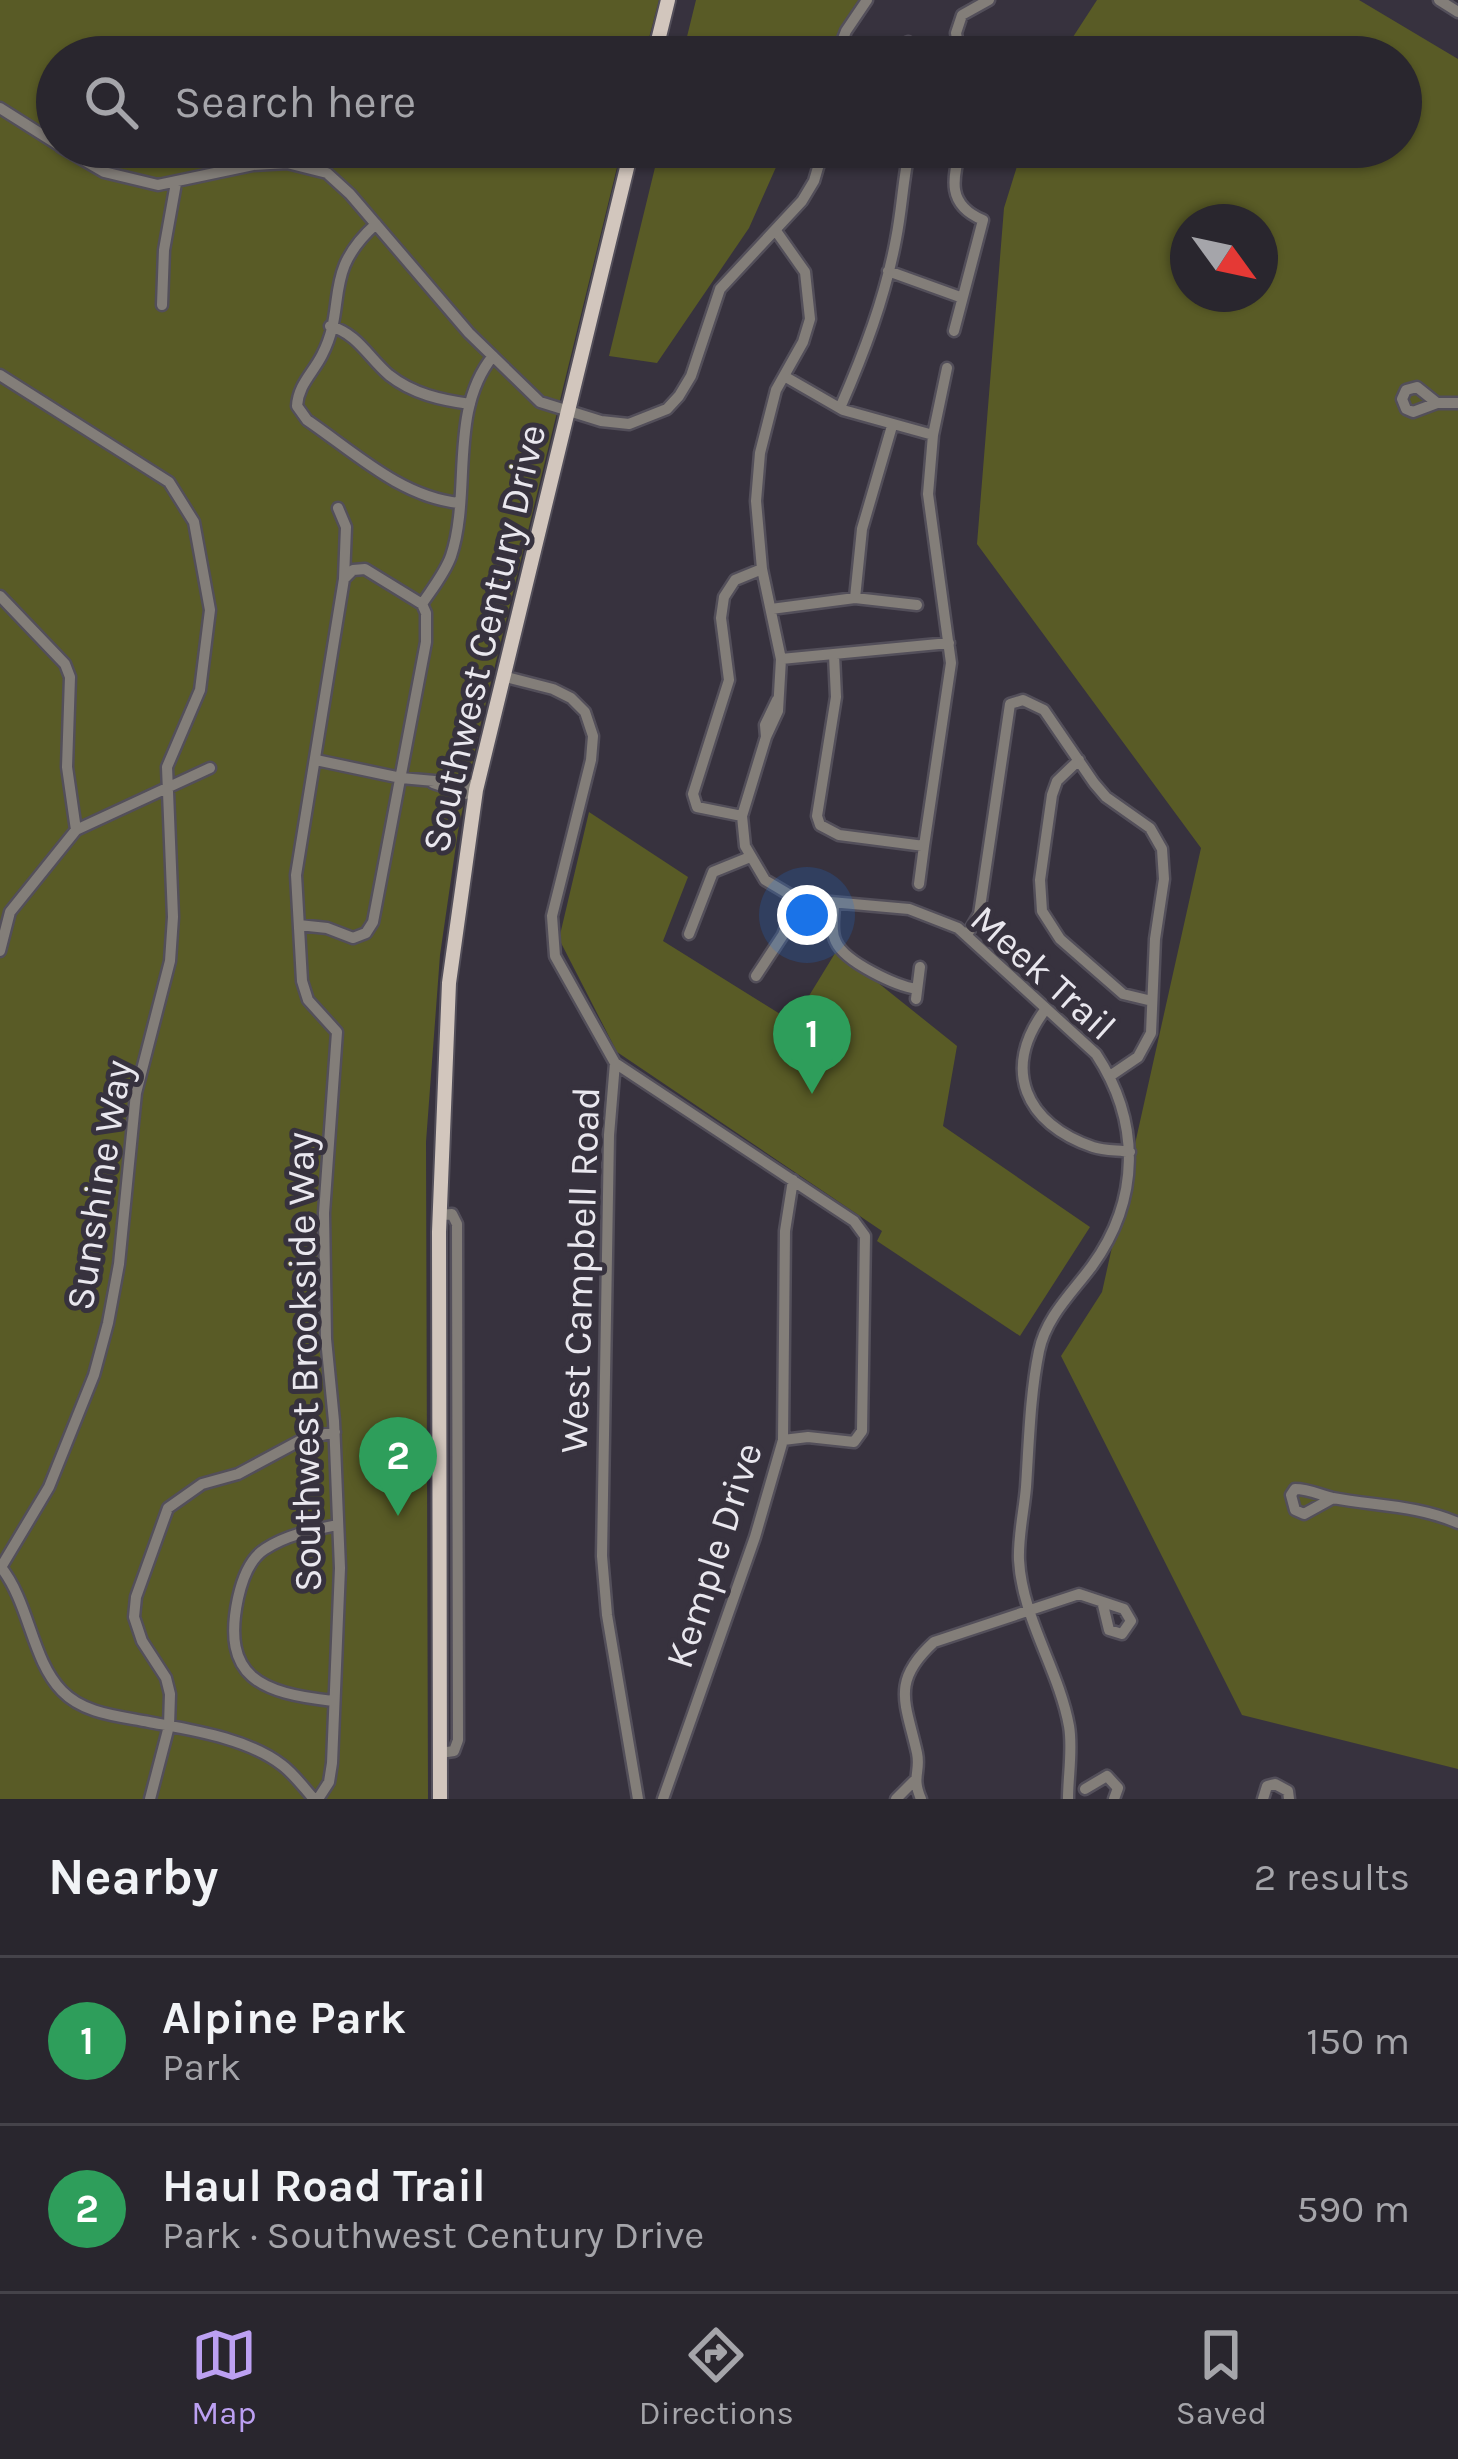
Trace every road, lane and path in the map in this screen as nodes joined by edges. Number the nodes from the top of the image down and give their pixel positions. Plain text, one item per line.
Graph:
1 (668, 0) edge
2 (867, 0) edge
3 (988, 0) edge
4 (1439, 0) edge
5 (1458, 12) edge
6 (659, 36) edge
7 (844, 36) edge
8 (957, 36) edge
9 (0, 108) edge
10 (36, 131) edge
11 (97, 168) edge
12 (244, 168) edge
13 (314, 168) edge
14 (627, 168) edge
15 (818, 168) edge
16 (906, 168) edge
17 (955, 168) edge
18 (176, 183) junction
19 (376, 224) junction
20 (776, 231) junction
21 (888, 271) junction
22 (960, 297) junction
23 (162, 305) dead end
24 (330, 326) junction
25 (954, 331) dead end
26 (493, 356) junction
27 (947, 368) dead end
28 (0, 375) edge
29 (784, 376) junction
30 (1437, 403) dead end
31 (470, 404) junction
32 (1458, 404) edge
33 (840, 408) junction
34 (568, 412) junction
35 (892, 426) junction
36 (933, 435) junction
37 (459, 503) junction
38 (338, 508) dead end
39 (762, 569) junction
40 (344, 579) junction
41 (0, 596) edge
42 (855, 598) junction
43 (422, 604) junction
44 (917, 605) dead end
45 (772, 609) junction
46 (950, 643) junction
47 (834, 655) junction
48 (781, 659) junction
49 (502, 676) junction
50 (316, 760) junction
51 (1079, 760) junction
52 (210, 768) dead end
53 (401, 778) junction
54 (165, 789) junction
55 (476, 790) junction
56 (742, 816) junction
57 (76, 830) junction
58 (924, 846) junction
59 (750, 857) junction
60 (920, 884) dead end
61 (797, 899) junction
62 (834, 904) junction
63 (298, 925) junction
64 (2, 927) edge
65 (689, 934) dead end
66 (967, 935) junction
67 (0, 951) edge
68 (920, 967) dead end
69 (756, 976) dead end
70 (1151, 1001) junction
71 (1045, 1010) junction
72 (615, 1063) junction
73 (1110, 1076) junction
74 (1130, 1152) junction
75 (794, 1180) junction
76 (335, 1432) junction
77 (783, 1440) junction
78 (1333, 1498) dead end
79 (1458, 1523) edge
80 (337, 1525) junction
81 (0, 1567) edge
82 (1103, 1605) dead end
83 (1030, 1607) junction
84 (333, 1701) junction
85 (169, 1726) junction
86 (914, 1781) junction
87 (1085, 1789) junction
88 (1068, 1794) edge
89 (150, 1799) edge
90 (316, 1799) edge
91 (440, 1799) edge
92 (638, 1799) edge
93 (663, 1799) edge
94 (896, 1799) edge
95 (921, 1799) edge
96 (1097, 1799) edge
97 (1114, 1799) edge
98 (1263, 1799) edge
99 (1288, 1799) edge

1 - 6 main road
2 - 7 street
3 - 8 street
4 - 5 street
9 - 10 street
11 - 18 street
12 - 18 street
13 - 19 street
14 - 34 main road, Southwest Century Drive
15 - 20 street
16 - 21 street
17 - 22 street
18 - 23 street
19 - 24 street
19 - 26 street
20 - 29 street
20 - 34 street
21 - 22 street
21 - 33 street
22 - 25 street
24 - 31 street
24 - 37 street
26 - 31 street
26 - 34 street
27 - 36 street
28 - 54 street, Sunshine Way
29 - 33 street
29 - 39 street
30 - 32 street
31 - 37 street
33 - 35 street
34 - 49 main road, Southwest Century Drive
35 - 36 street
35 - 42 street
36 - 46 street
37 - 43 street
38 - 40 street, Southwest Brookside Way
39 - 45 street
39 - 56 street
40 - 43 street
40 - 50 street, Southwest Brookside Way
41 - 57 street
42 - 44 street
42 - 45 street
43 - 53 street
45 - 48 street
46 - 47 street
46 - 58 street
47 - 48 street
47 - 58 street
48 - 56 street
49 - 55 main road, Southwest Century Drive
49 - 72 street, West Campbell Road
50 - 53 street
50 - 63 street, Southwest Brookside Way
51 - 66 street
51 - 70 street
51 - 70 street
52 - 54 street
53 - 55 street
53 - 63 street
54 - 57 street
54 - 81 street, Sunshine Way
55 - 91 main road, Southwest Century Drive
56 - 59 street
57 - 64 street
58 - 60 street
59 - 61 street
59 - 65 street
61 - 62 street, Meek Trail
61 - 69 street
62 - 66 street, Meek Trail
62 - 68 street
63 - 76 street, Southwest Brookside Way
64 - 67 street
66 - 71 street, Meek Trail
70 - 73 street
71 - 73 street, Meek Trail
71 - 74 street
72 - 75 street
72 - 92 street, West Campbell Road
73 - 74 street, Meek Trail
74 - 83 street, Meek Trail
75 - 77 street, Kemple Drive
75 - 77 street
76 - 80 street, Southwest Brookside Way
76 - 85 street
77 - 93 street, Kemple Drive
78 - 79 street
80 - 84 street, Southwest Brookside Way
80 - 84 street
81 - 85 street
82 - 83 street
83 - 86 street
83 - 88 street, Meek Trail
84 - 90 street, Southwest Brookside Way
85 - 89 street
85 - 90 street
86 - 94 street
86 - 95 street
87 - 88 street
87 - 96 street
87 - 97 street
98 - 99 street

